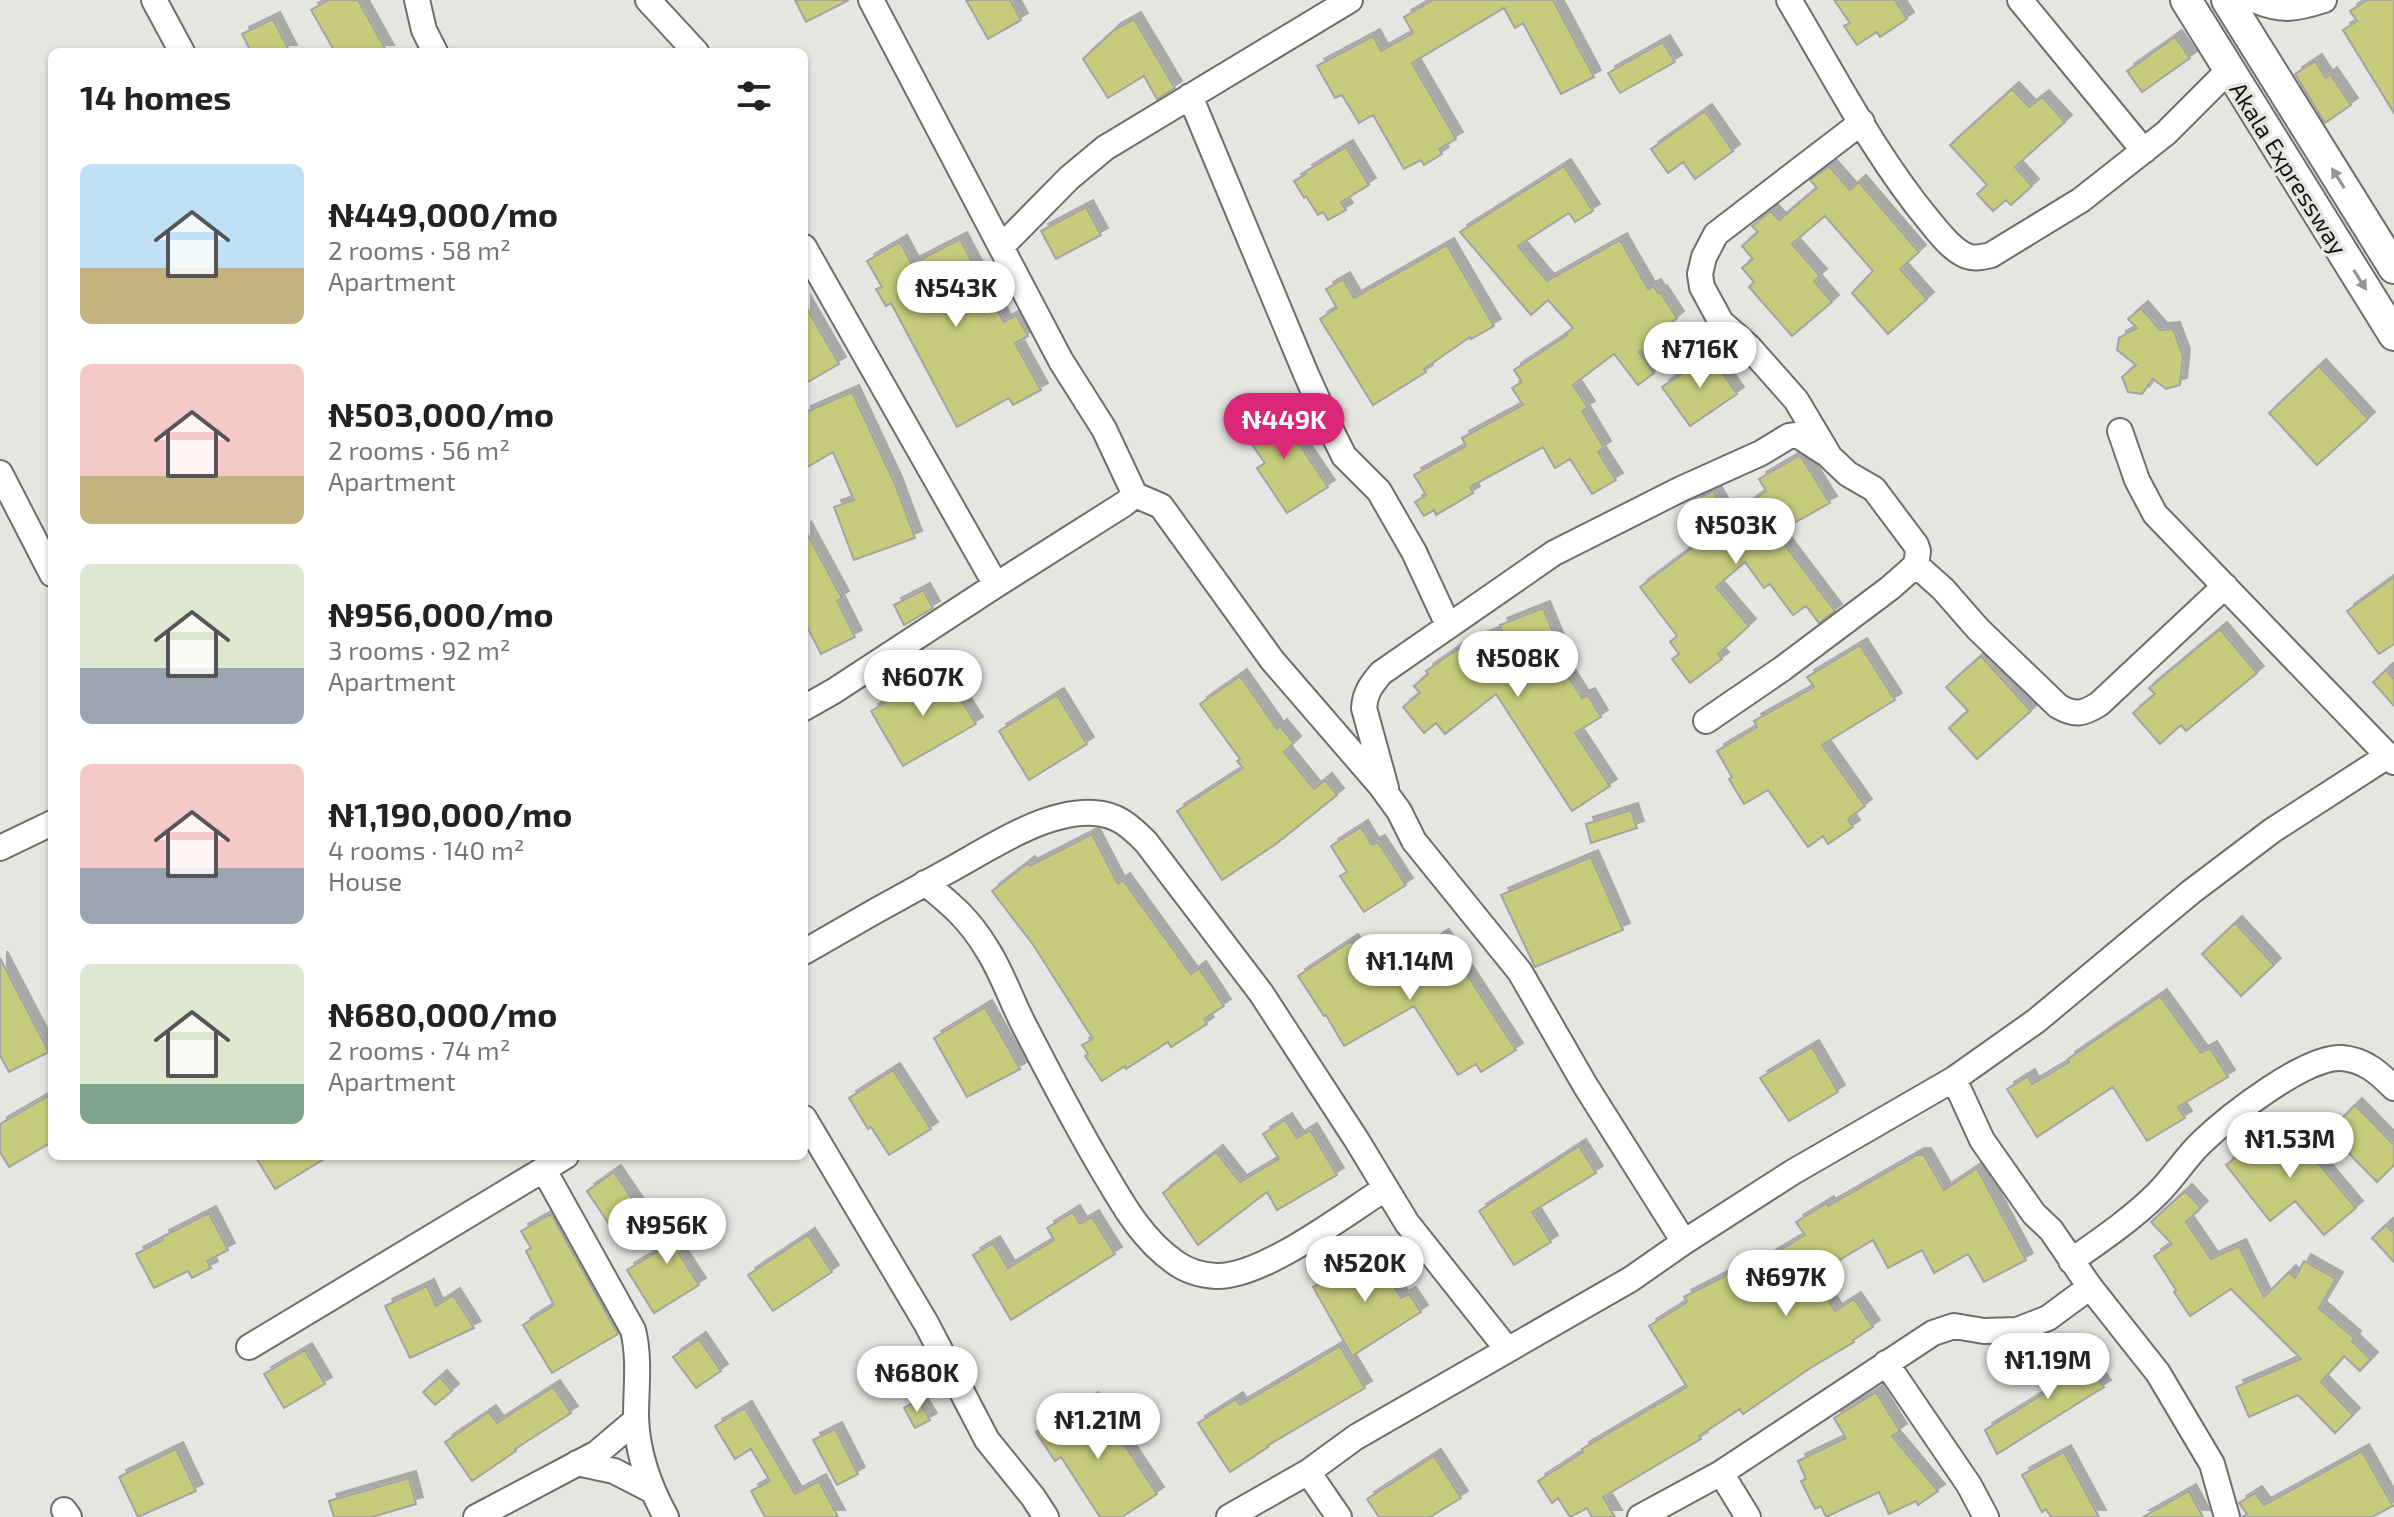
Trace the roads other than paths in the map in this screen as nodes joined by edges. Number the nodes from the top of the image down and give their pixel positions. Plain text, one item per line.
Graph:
1 (154, 0) edge
2 (417, 0) edge
3 (648, 0) edge
4 (871, 0) edge
5 (1350, 0) edge
6 (1789, 0) edge
7 (2020, 0) edge
8 (2227, 0) edge
9 (2254, 0) edge
10 (2324, 0) edge
11 (2188, 1) edge
12 (180, 48) edge
13 (433, 48) edge
14 (692, 48) edge
15 (2228, 71) junction
16 (1190, 96) junction
17 (1862, 122) junction
18 (2144, 151) junction
19 (1001, 247) junction
20 (808, 254) edge
21 (2394, 268) edge
22 (2394, 335) edge
23 (2120, 431) dead end
24 (1830, 457) junction
25 (0, 473) edge
26 (1135, 495) junction
27 (1916, 565) junction
28 (48, 566) edge
29 (996, 585) junction
30 (2225, 586) junction
31 (1448, 625) junction
32 (808, 686) edge
33 (828, 694) junction
34 (808, 706) edge
35 (1706, 721) dead end
36 (2391, 758) edge
37 (1389, 798) junction
38 (48, 825) edge
39 (0, 848) edge
40 (925, 883) junction
41 (808, 950) edge
42 (1954, 1079) junction
43 (2394, 1088) edge
44 (808, 1125) edge
45 (560, 1160) edge
46 (544, 1170) junction
47 (1386, 1188) junction
48 (1684, 1242) junction
49 (2071, 1261) junction
50 (2090, 1287) junction
51 (249, 1347) dead end
52 (1507, 1349) junction
53 (1886, 1363) junction
54 (636, 1420) junction
55 (577, 1463) junction
56 (1308, 1472) junction
57 (1721, 1473) junction
58 (653, 1491) junction
59 (476, 1517) edge
60 (666, 1517) edge
61 (1046, 1517) edge
62 (1229, 1517) edge
63 (1339, 1517) edge
64 (1640, 1517) edge
65 (1748, 1517) edge
66 (1986, 1517) edge
67 (2227, 1517) edge

1 - 12 street
2 - 13 street
3 - 14 street
4 - 19 street
5 - 16 street
6 - 17 street
7 - 18 street
21 -> 8 main road, Akala Expressway
9 - 10 street
11 - 15 main road, Akala Expressway
15 - 18 street
15 -> 22 main road, Akala Expressway
16 - 19 street
16 - 31 street
17 - 18 street
17 - 24 street
19 - 26 street
20 - 29 street
23 - 30 street
24 - 27 street
24 - 31 street
25 - 28 street
26 - 29 street
26 - 37 street
27 - 30 street
27 - 35 street
29 - 33 street
30 - 36 street
31 - 37 street
32 - 33 street
33 - 34 street
36 - 42 street
37 - 48 street
38 - 39 street
40 - 41 street
40 - 47 street
40 - 47 street
42 - 48 street
42 - 49 street
43 - 49 street
44 - 61 street
45 - 46 street
46 - 51 street
46 - 54 street
47 - 52 street
48 - 52 street
49 - 50 street
50 - 53 street
50 - 67 street
52 - 56 street
53 - 57 street
53 - 66 street
54 - 55 street
54 - 58 street
55 - 58 street
55 - 59 street
56 - 62 street
56 - 63 street
57 - 64 street
57 - 65 street
58 - 60 street

